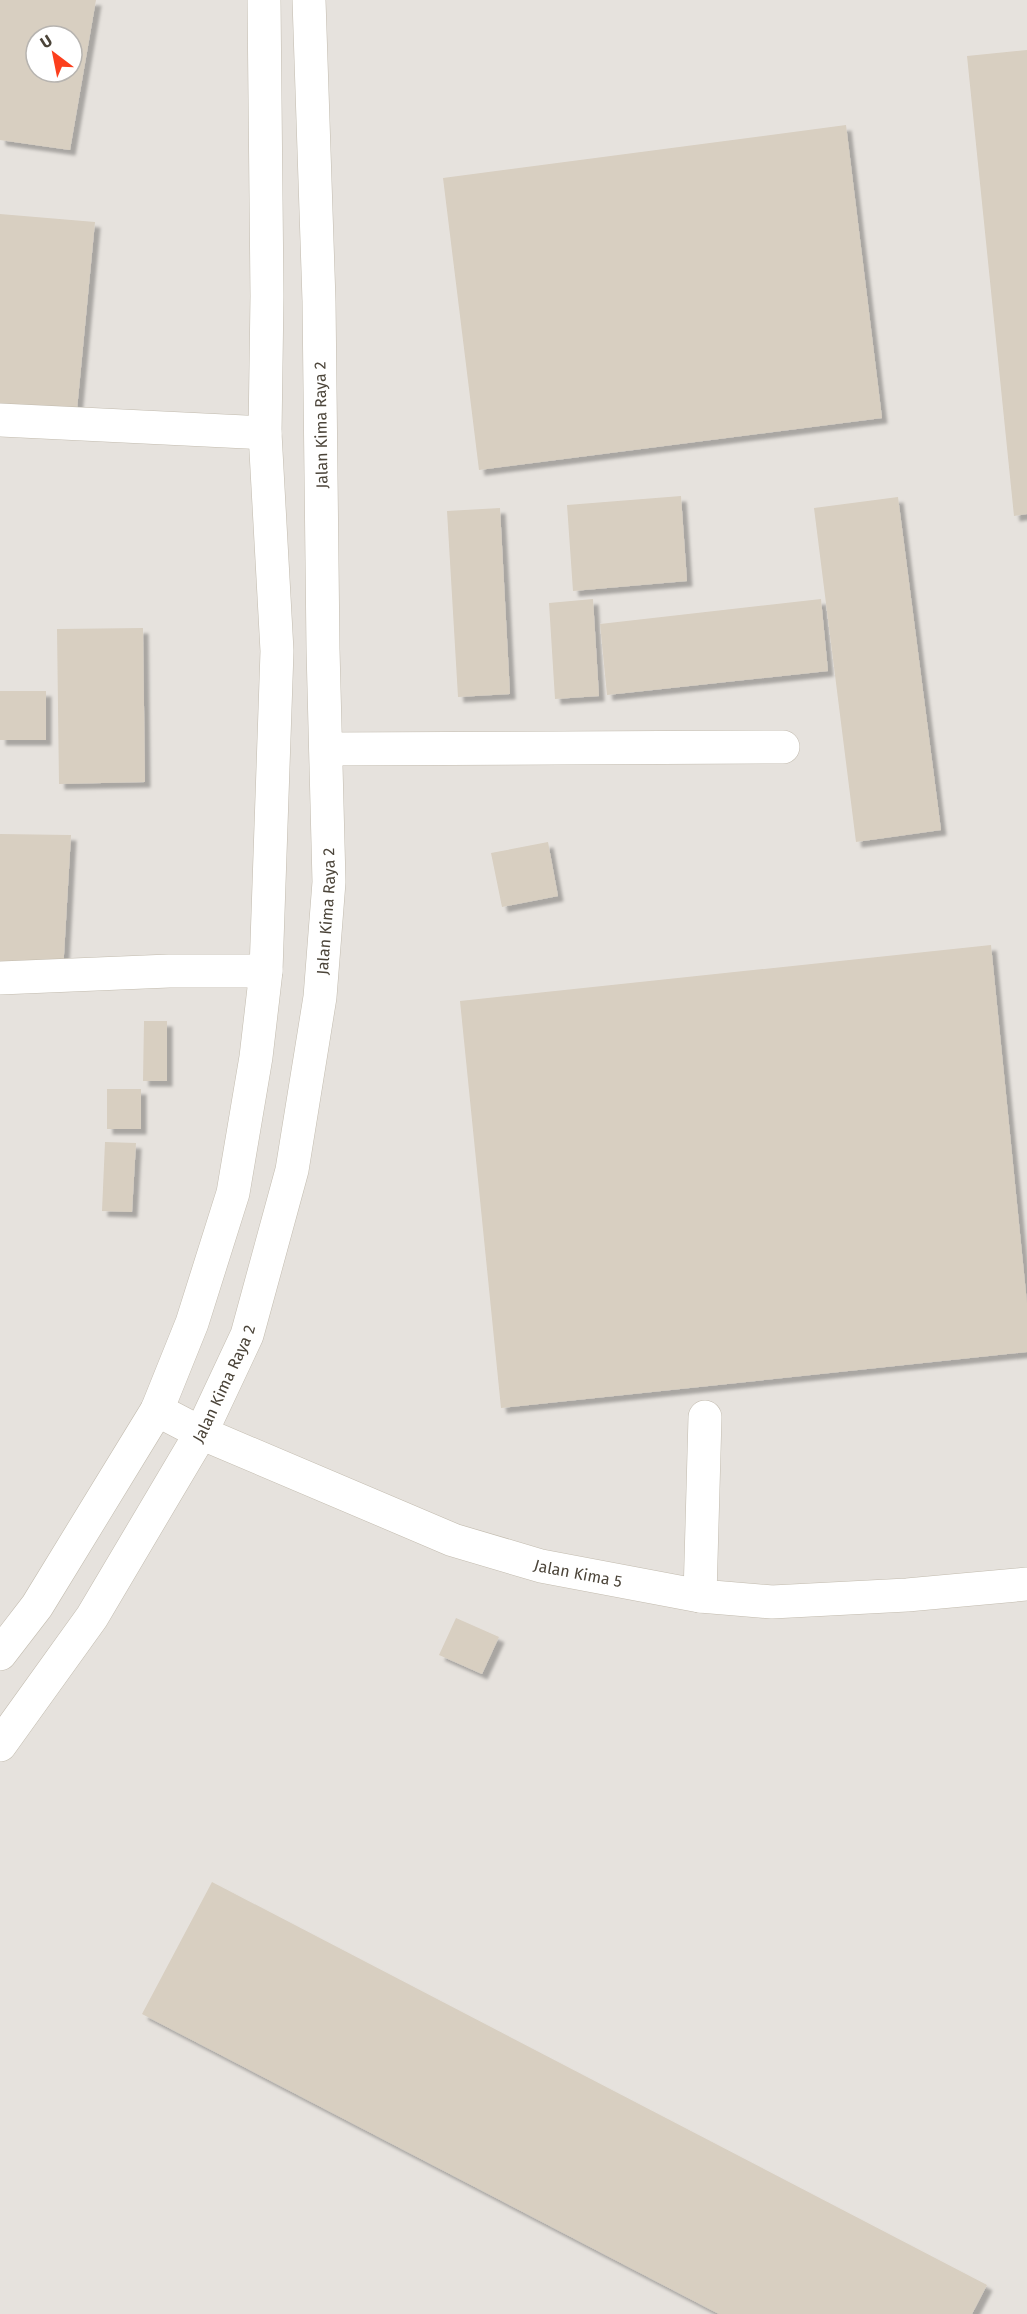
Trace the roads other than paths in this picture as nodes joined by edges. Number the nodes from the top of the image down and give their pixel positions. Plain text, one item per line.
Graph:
1 (264, 0) edge
2 (309, 0) edge
3 (311, 97) junction
4 (264, 110) junction
5 (0, 420) edge
6 (266, 433) junction
7 (323, 649) junction
8 (277, 651) junction
9 (783, 747) dead end
10 (326, 749) junction
11 (266, 971) junction
12 (0, 978) edge
13 (157, 1410) junction
14 (705, 1417) dead end
15 (201, 1433) junction
16 (1027, 1584) edge
17 (700, 1596) junction
18 (0, 1654) edge
19 (0, 1744) edge

1 - 4 street
2 - 3 street, Jalan Kima Raya 2
3 - 4 street
3 - 7 street, Jalan Kima Raya 2
4 - 6 street
5 - 6 street
6 - 8 street
7 - 8 street
7 - 10 street, Jalan Kima Raya 2
8 - 11 street
9 - 10 street
10 - 15 street, Jalan Kima Raya 2
11 - 12 street
11 - 13 street
13 - 15 street, Jalan Kima 5
13 - 18 street
14 - 17 street
15 - 17 street, Jalan Kima 5
15 - 19 street, Jalan Kima Raya 2
16 - 17 street, Jalan Kima 5

